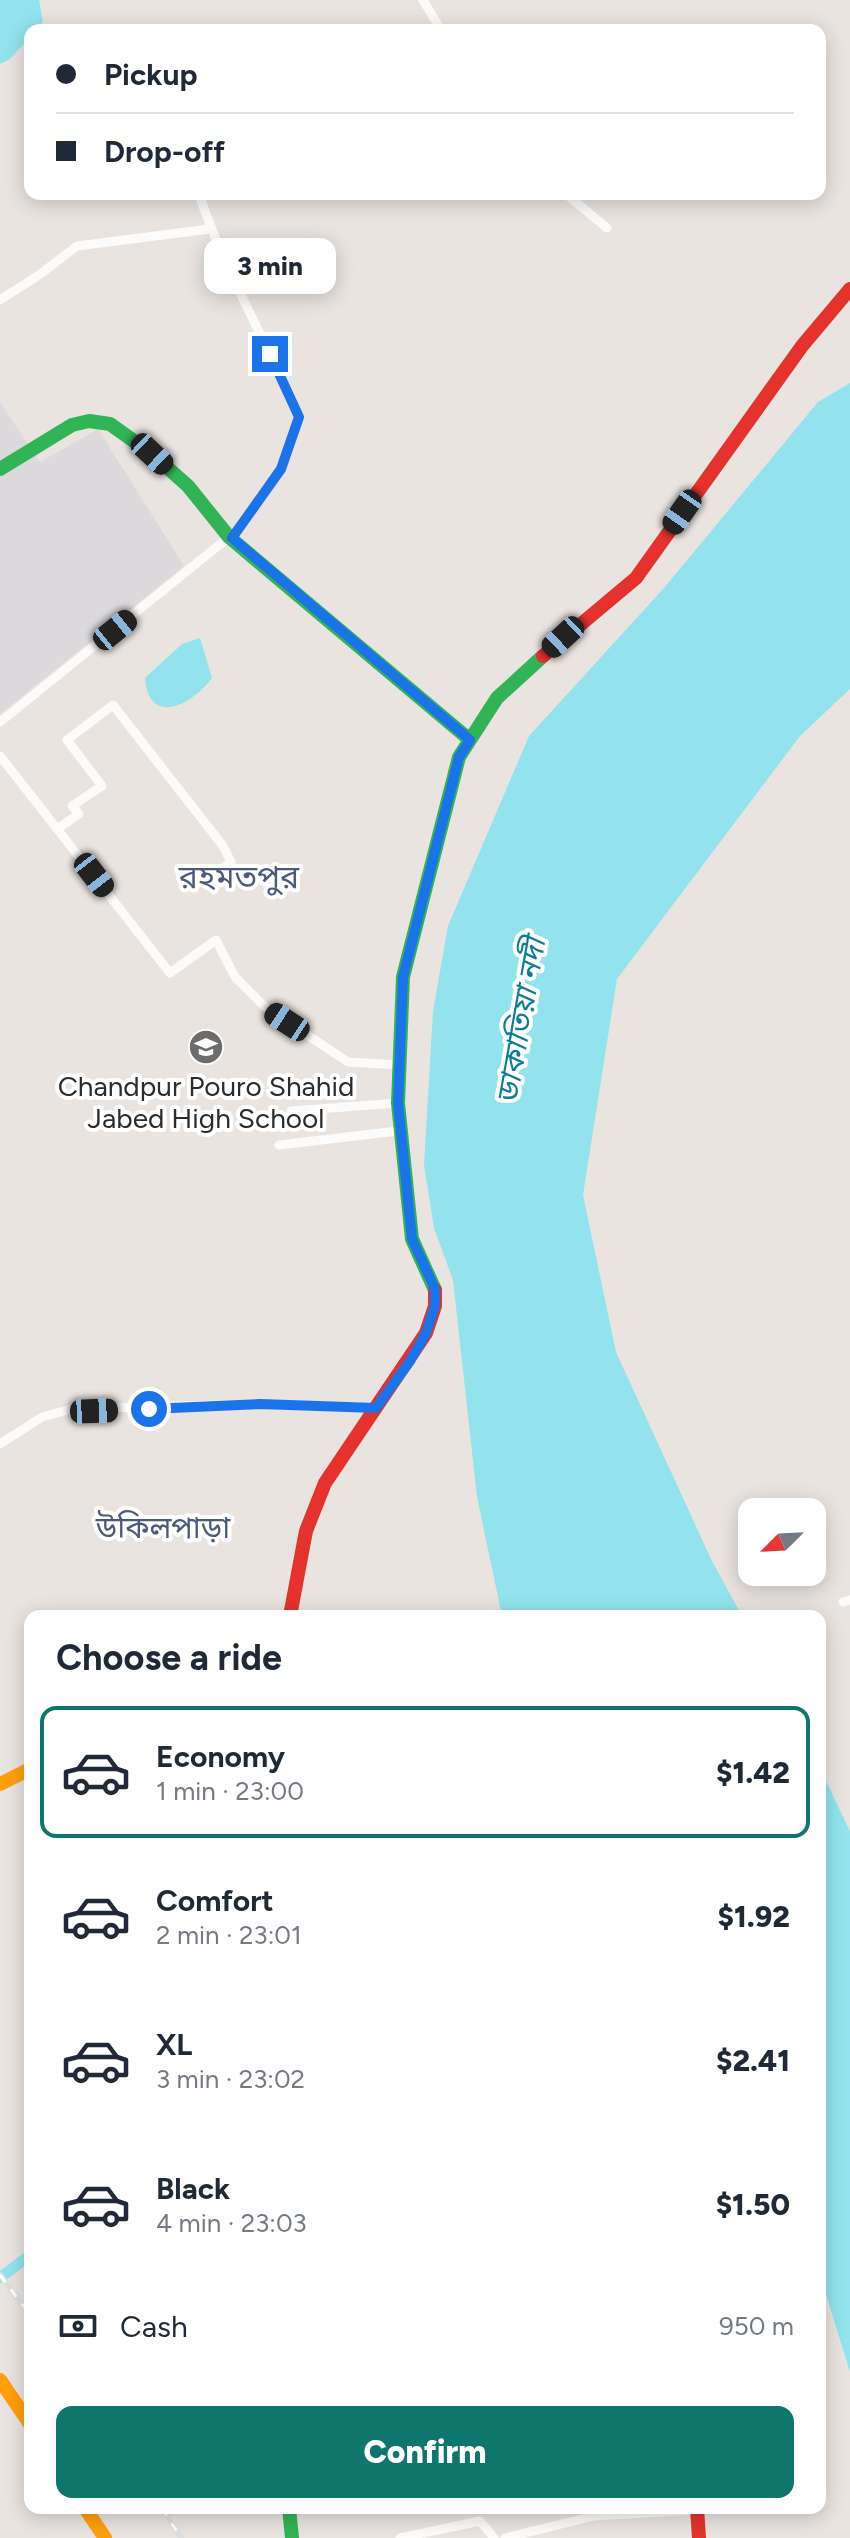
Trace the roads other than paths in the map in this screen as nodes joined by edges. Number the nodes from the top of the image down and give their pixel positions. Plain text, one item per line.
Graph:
1 (423, 0) edge
2 (437, 24) edge
3 (201, 200) edge
4 (573, 200) edge
5 (607, 228) dead end
6 (210, 229) junction
7 (850, 289) edge
8 (0, 300) edge
9 (0, 469) edge
10 (231, 538) junction
11 (0, 722) edge
12 (470, 740) junction
13 (0, 756) edge
14 (57, 829) junction
15 (212, 877) dead end
16 (401, 1065) junction
17 (398, 1103) junction
18 (291, 1111) dead end
19 (398, 1131) junction
20 (279, 1145) dead end
21 (376, 1408) junction
22 (0, 1444) edge
23 (291, 1610) edge
24 (24, 1772) edge
25 (0, 1784) edge
26 (0, 2380) edge
27 (24, 2415) edge
28 (89, 2514) edge
29 (290, 2514) edge
30 (623, 2514) edge
31 (697, 2514) edge
32 (105, 2538) edge
33 (292, 2538) edge
34 (400, 2538) edge
35 (494, 2538) edge
36 (505, 2538) edge
37 (699, 2538) edge

1 - 2 street
3 - 6 street
4 - 5 street
6 - 8 street
6 - 10 street
7 - 12 main road
9 - 10 main road
10 - 11 street
10 - 12 main road
12 - 16 main road
13 - 14 street
14 - 15 street
14 - 16 street
16 - 17 main road
17 - 18 street
17 - 19 main road
19 - 20 street
19 - 21 main road
21 - 22 street
21 - 23 main road
24 - 25 main road
26 - 27 main road
28 - 32 main road
29 - 33 main road
30 - 36 street
31 - 37 main road
34 - 35 street

